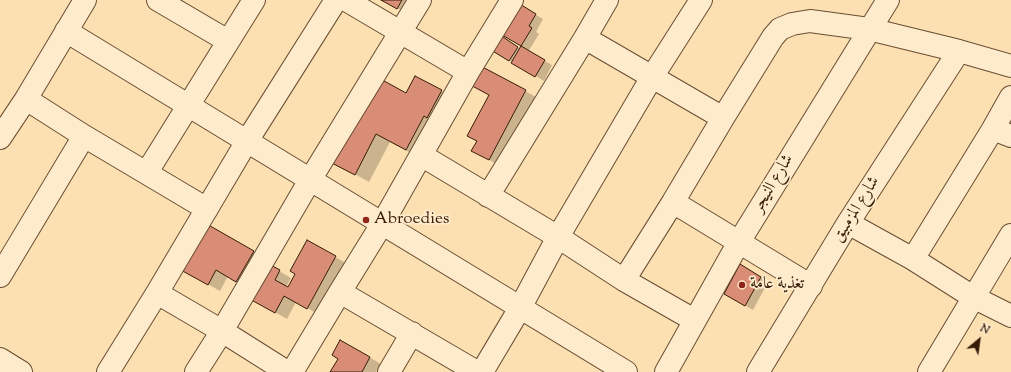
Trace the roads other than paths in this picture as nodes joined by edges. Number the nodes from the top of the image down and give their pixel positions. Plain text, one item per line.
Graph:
1 (85, 0) edge
2 (254, 0) edge
3 (336, 0) edge
4 (346, 0) edge
5 (420, 0) edge
6 (512, 0) edge
7 (606, 0) edge
8 (701, 0) edge
9 (888, 0) edge
10 (163, 1) edge
11 (869, 29) junction
12 (66, 31) junction
13 (400, 32) junction
14 (585, 38) junction
15 (228, 41) junction
16 (959, 51) junction
17 (1011, 66) edge
18 (468, 72) junction
19 (652, 77) junction
20 (1011, 97) edge
21 (26, 98) junction
22 (188, 106) junction
23 (723, 118) junction
24 (1002, 132) edge
25 (84, 136) junction
26 (0, 138) edge
27 (247, 141) junction
28 (422, 155) junction
29 (147, 172) junction
30 (310, 180) junction
31 (488, 196) junction
32 (673, 202) junction
33 (207, 209) junction
34 (848, 223) junction
35 (382, 224) junction
36 (1011, 236) edge
37 (558, 237) junction
38 (739, 242) junction
39 (913, 259) junction
40 (0, 276) edge
41 (624, 280) junction
42 (811, 286) junction
43 (340, 292) junction
44 (157, 293) junction
45 (973, 297) junction
46 (520, 308) junction
47 (1011, 316) edge
48 (694, 320) junction
49 (222, 331) junction
50 (412, 333) junction
51 (0, 359) edge
52 (21, 372) edge
53 (108, 372) edge
54 (196, 372) edge
55 (287, 372) edge
56 (292, 372) edge
57 (389, 372) edge
58 (477, 372) edge
59 (482, 372) edge
60 (626, 372) edge
61 (666, 372) edge
62 (758, 372) edge
63 (929, 372) edge

1 - 12 street
2 - 15 street
3 - 27 street
4 - 13 street
5 - 13 street
6 - 18 street
7 - 14 street
8 - 19 street
9 - 11 street, شارع النيجر
10 - 15 street
11 - 16 street
11 - 23 street
11 - 38 street, شارع النيجر
12 - 21 street
12 - 22 street
13 - 18 street
13 - 30 street
14 - 19 street
14 - 31 street
15 - 22 street
16 - 17 street
16 - 34 street, شارع المزمبيق
18 - 28 street
19 - 23 street
19 - 37 street
20 - 24 street
21 - 25 street
21 - 26 street
22 - 27 street
22 - 29 street
23 - 32 street
24 - 39 street
25 - 29 street
25 - 40 street
27 - 30 street
27 - 33 street
28 - 31 street
28 - 35 street
29 - 33 street
30 - 35 street
30 - 49 street
31 - 37 street
32 - 38 street
32 - 41 street
33 - 44 street
34 - 39 street
34 - 42 street, شارع المزمبيق
35 - 43 street
35 - 46 street
36 - 45 street
37 - 41 street
37 - 46 street
38 - 42 street
38 - 48 street, شارع النيجر
39 - 45 street
41 - 48 street
42 - 62 street, شارع المزمبيق
43 - 50 street
43 - 56 street
44 - 49 street
44 - 53 street
45 - 47 street
45 - 63 street
46 - 59 street
46 - 60 street
48 - 61 street, شارع النيجر
49 - 54 street
49 - 55 street
50 - 57 street
50 - 58 street
51 - 52 street

